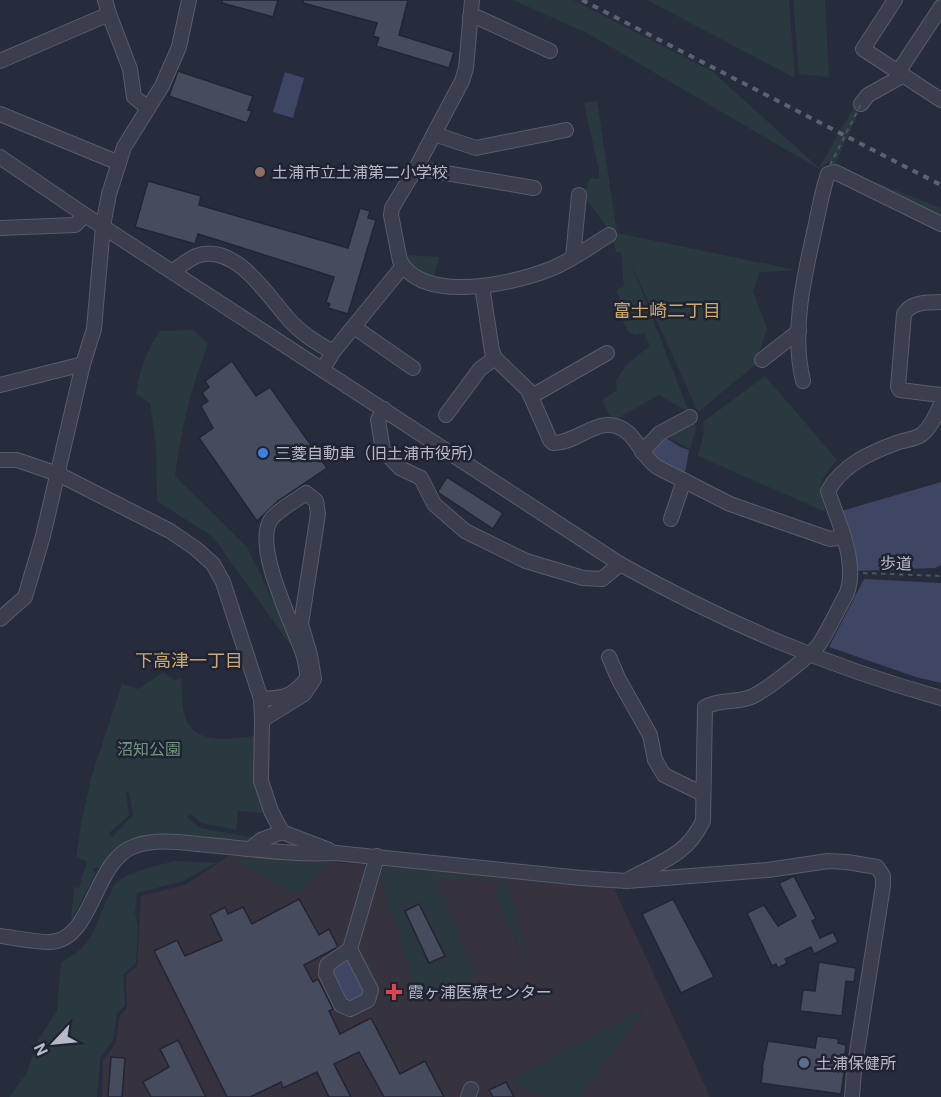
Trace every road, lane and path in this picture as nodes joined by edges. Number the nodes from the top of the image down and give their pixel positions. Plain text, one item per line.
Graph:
1 (189, 0) edge
2 (472, 0) edge
3 (895, 0) edge
4 (107, 7) edge
5 (941, 7) edge
6 (470, 17) junction
7 (550, 51) dead end
8 (0, 61) edge
9 (901, 74) junction
10 (939, 94) edge
11 (861, 104) joint
12 (148, 108) junction
13 (0, 114) edge
14 (566, 130) dead end
15 (434, 134) junction
16 (0, 157) edge
17 (119, 163) junction
18 (830, 165) dead end
19 (416, 168) junction
20 (534, 188) dead end
21 (579, 195) dead end
22 (85, 215) junction
23 (941, 224) edge
24 (103, 226) junction
25 (0, 228) edge
26 (609, 235) dead end
27 (573, 256) junction
28 (403, 266) junction
29 (173, 271) junction
30 (482, 286) junction
31 (941, 302) edge
32 (354, 327) junction
33 (799, 331) junction
34 (333, 352) junction
35 (607, 352) dead end
36 (495, 358) junction
37 (762, 360) dead end
38 (83, 364) junction
39 (323, 369) junction
40 (413, 369) dead end
41 (803, 381) dead end
42 (0, 385) edge
43 (941, 395) edge
44 (532, 396) junction
45 (941, 404) edge
46 (384, 409) junction
47 (446, 415) dead end
48 (690, 417) dead end
49 (642, 452) junction
50 (0, 460) edge
51 (58, 474) junction
52 (684, 480) junction
53 (671, 519) dead end
54 (844, 537) junction
55 (620, 564) junction
56 (850, 573) junction
57 (941, 576) edge
58 (0, 619) edge
59 (811, 654) junction
60 (609, 657) dead end
61 (941, 698) edge
62 (261, 699) junction
63 (262, 720) junction
64 (703, 794) junction
65 (282, 832) junction
66 (250, 849) junction
67 (336, 853) junction
68 (377, 856) junction
69 (627, 881) junction
70 (0, 936) edge
71 (350, 949) dead end
72 (852, 1097) edge

1 - 12 street
2 - 6 street
3 - 9 street
4 - 8 street
4 - 12 street
5 - 9 street
6 - 7 street
6 - 15 street
9 - 10 street
9 - 11 street
11 - 18 path, bridge
12 - 17 street
13 - 17 street
14 - 15 street
15 - 19 street
16 - 22 street
17 - 24 street
19 - 20 street
19 - 28 street
21 - 27 street
22 - 24 street
22 - 25 street
23 - 33 street
24 - 29 street
24 - 38 street
26 - 27 street
27 - 30 street
28 - 30 street
28 - 32 street
29 - 34 street
29 - 39 street
30 - 36 street
31 - 43 street
32 - 34 street
32 - 40 street
33 - 37 street
33 - 41 street
34 - 39 street
35 - 44 street
36 - 44 street
36 - 47 street
38 - 42 street
38 - 51 street
39 - 46 street
44 - 49 street
45 - 54 street
46 - 55 street
46 - 55 street
48 - 49 street
49 - 52 street
50 - 51 street
51 - 58 street
51 - 62 street
52 - 53 street
52 - 54 street
54 - 56 street
55 - 59 street
56 - 57 path, 歩道
56 - 59 street
59 - 61 street
59 - 64 street
60 - 64 street
62 - 63 street
62 - 63 street
63 - 65 street
64 - 69 street
65 - 66 street
65 - 67 street
66 - 67 street
66 - 70 street
67 - 68 street
68 - 69 street
68 - 71 street
69 - 72 street

